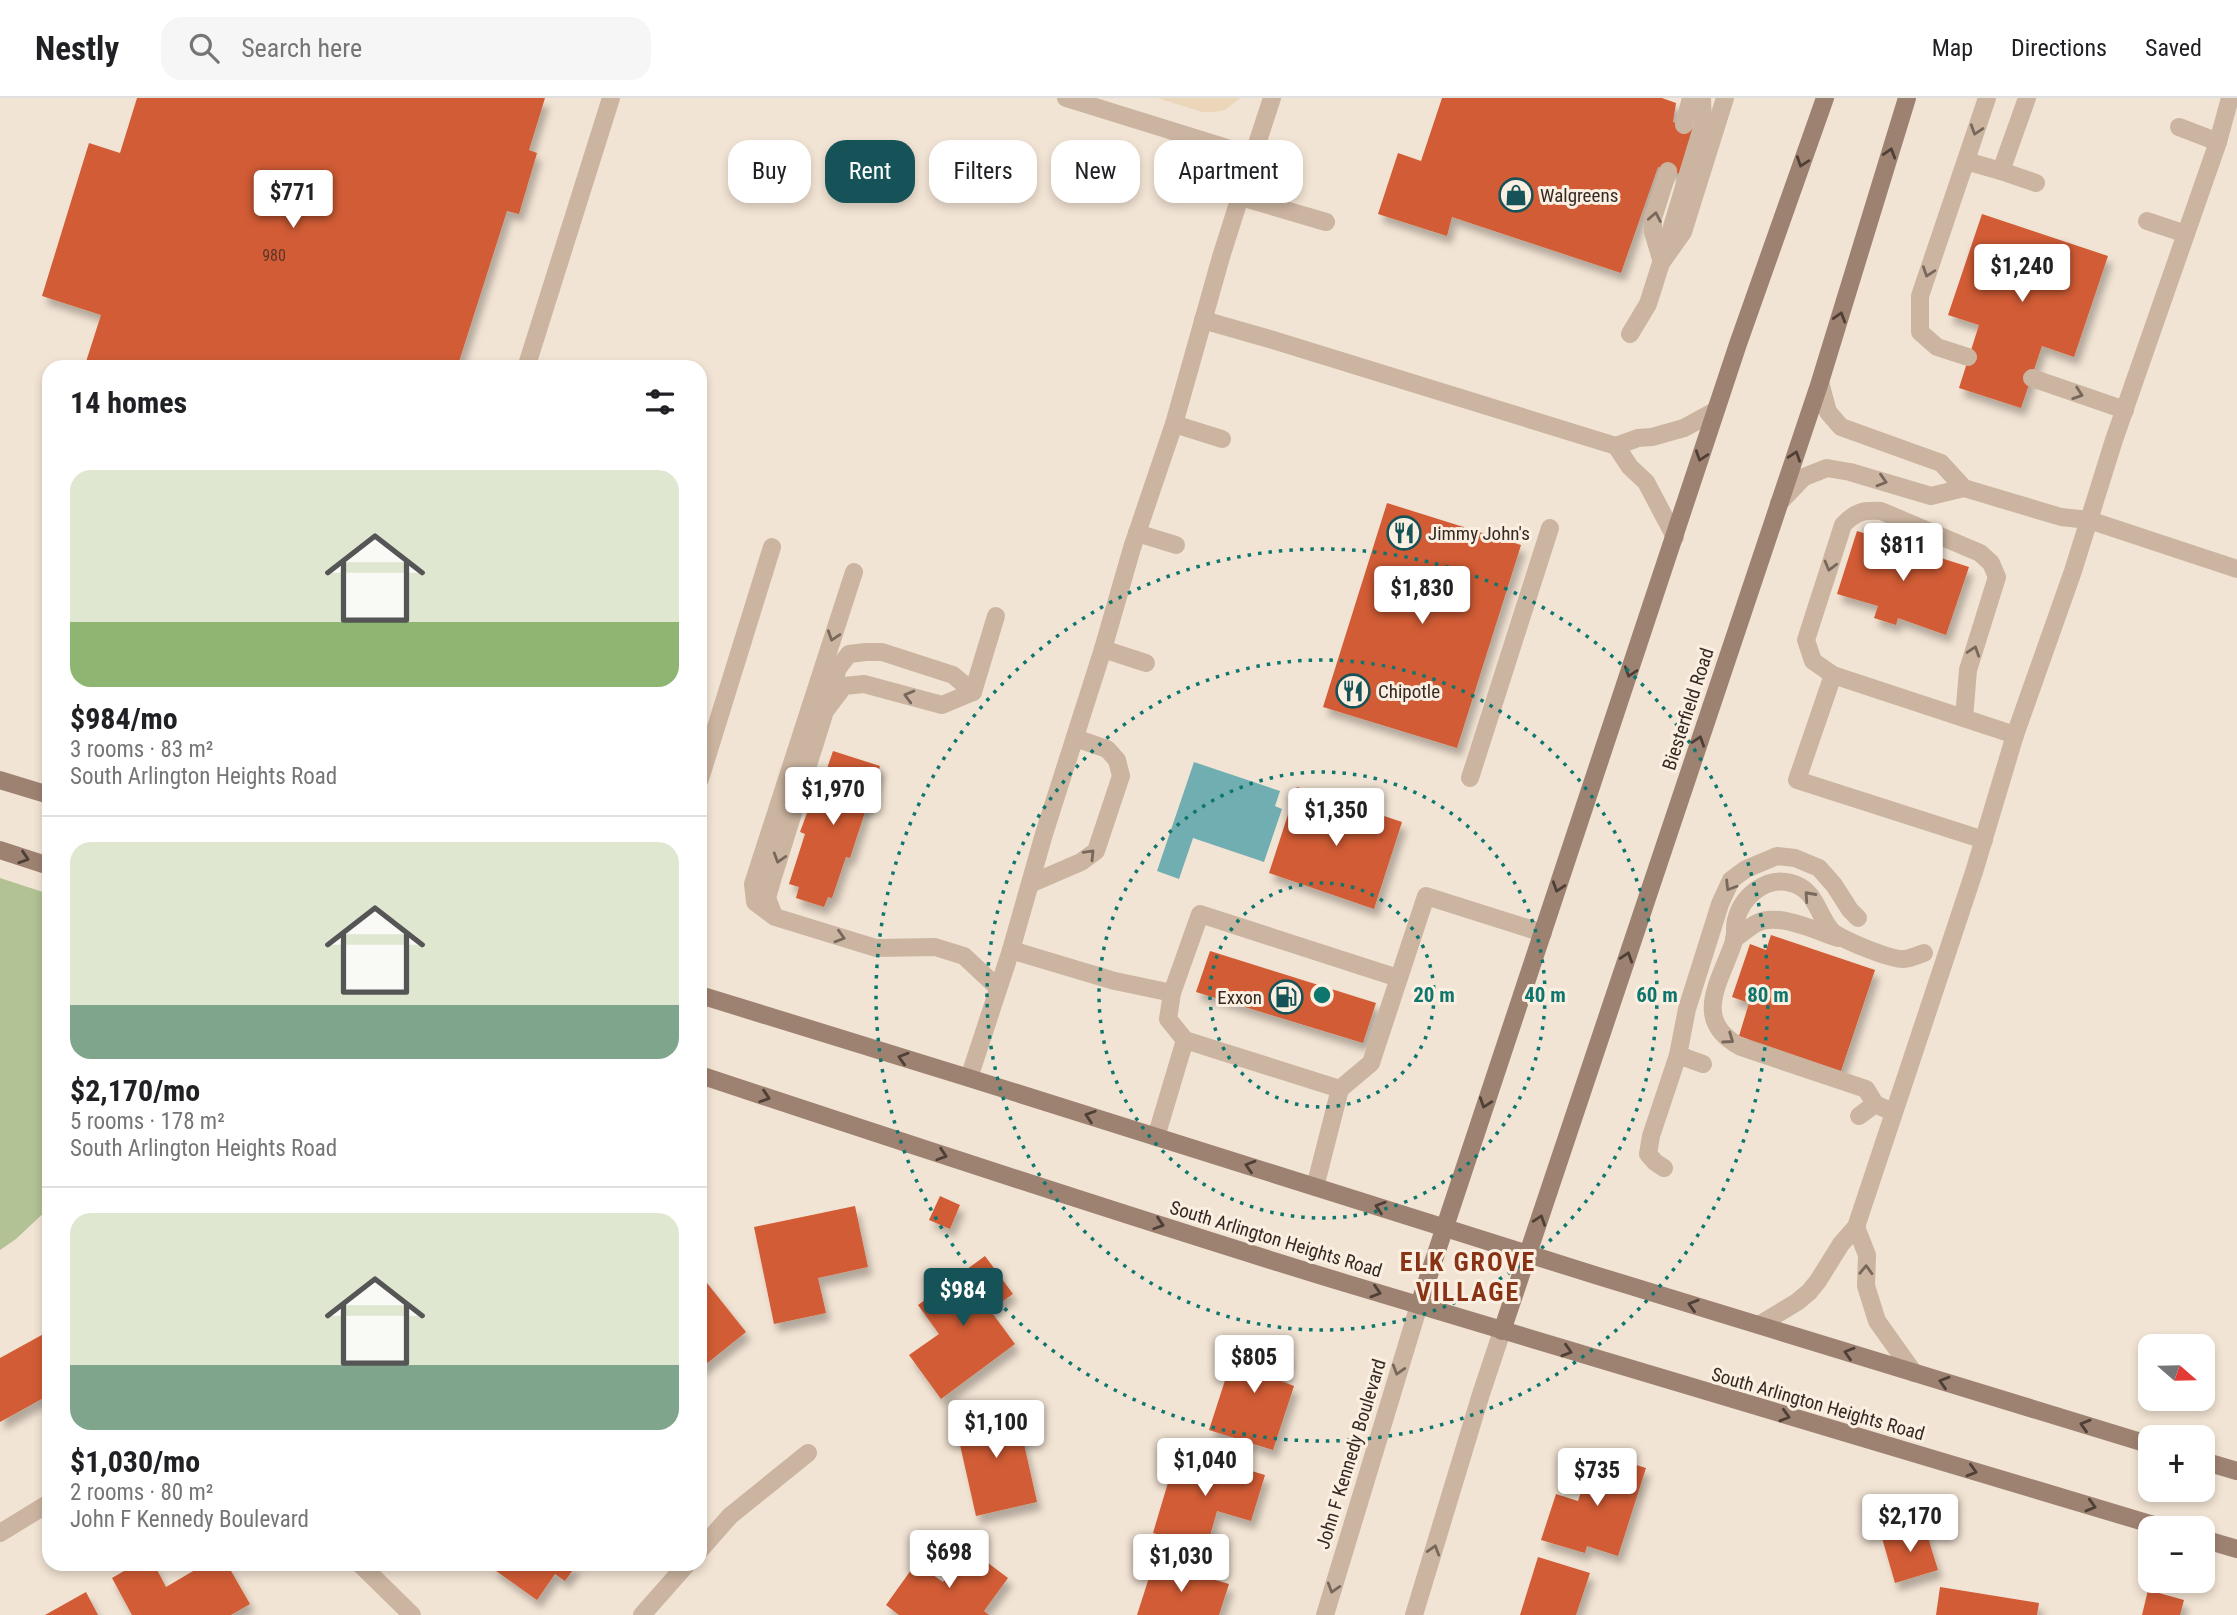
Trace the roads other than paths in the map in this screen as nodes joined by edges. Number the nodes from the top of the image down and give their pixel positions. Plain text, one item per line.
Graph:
1 (611, 98) edge
2 (1066, 98) edge
3 (1272, 98) edge
4 (1691, 98) edge
5 (1702, 98) edge
6 (1724, 98) edge
7 (1825, 98) edge
8 (1907, 98) edge
9 (1987, 98) edge
10 (2027, 98) edge
11 (2230, 98) edge
12 (1684, 125) dead end
13 (2179, 127) dead end
14 (1201, 140) edge
15 (1258, 140) edge
16 (2218, 142) junction
17 (1966, 161) junction
18 (1668, 171) dead end
19 (2001, 171) junction
20 (2036, 183) dead end
21 (1239, 203) edge
22 (1261, 203) edge
23 (2147, 221) dead end
24 (1326, 222) dead end
25 (2186, 234) junction
26 (1661, 263) junction
27 (1203, 320) junction
28 (1630, 334) dead end
29 (1968, 357) dead end
30 (529, 360) edge
31 (2032, 378) dead end
32 (1820, 382) junction
33 (2125, 410) junction
34 (1716, 411) junction
35 (1174, 424) junction
36 (1222, 439) dead end
37 (1616, 446) junction
38 (1964, 488) junction
39 (1779, 503) junction
40 (2089, 520) junction
41 (1550, 528) dead end
42 (1137, 533) junction
43 (1675, 537) junction
44 (1176, 545) dead end
45 (772, 547) dead end
46 (2237, 569) edge
47 (854, 572) dead end
48 (996, 616) dead end
49 (1103, 649) junction
50 (1146, 663) dead end
51 (1833, 675) junction
52 (973, 692) junction
53 (825, 711) junction
54 (1965, 718) junction
55 (2015, 735) junction
56 (1075, 738) junction
57 (707, 756) edge
58 (1470, 778) dead end
59 (0, 780) edge
60 (42, 793) edge
61 (1984, 841) junction
62 (0, 850) edge
63 (42, 864) edge
64 (1030, 884) junction
65 (775, 917) junction
66 (1858, 918) dead end
67 (1543, 933) junction
68 (1734, 939) junction
69 (1841, 939) junction
70 (1011, 950) junction
71 (1944, 960) junction
72 (1398, 978) junction
73 (998, 988) junction
74 (1172, 993) junction
75 (707, 997) edge
76 (1185, 1040) junction
77 (1678, 1055) junction
78 (1703, 1064) dead end
79 (707, 1077) edge
80 (969, 1077) junction
81 (1340, 1089) junction
82 (1875, 1104) junction
83 (1894, 1112) junction
84 (1859, 1116) dead end
85 (1156, 1137) junction
86 (1664, 1168) dead end
87 (1315, 1187) junction
88 (1444, 1227) junction
89 (1856, 1227) junction
90 (1528, 1254) junction
91 (1419, 1305) junction
92 (1759, 1325) junction
93 (1502, 1331) junction
94 (1914, 1373) junction
95 (2138, 1441) edge
96 (808, 1453) dead end
97 (2215, 1465) edge
98 (2237, 1471) edge
99 (42, 1507) edge
100 (2138, 1520) edge
101 (0, 1533) edge
102 (707, 1542) edge
103 (2215, 1543) edge
104 (2237, 1549) edge
105 (367, 1571) edge
106 (681, 1571) edge
107 (412, 1615) edge
108 (642, 1615) edge
109 (1325, 1615) edge
110 (1414, 1615) edge

1 - 30 street
2 - 14 street
3 - 15 street
4 - 12 street
5 - 26 street
6 - 26 street
7 -> 34 main road
32 -> 8 main road, Biesterfield Road
9 -> 17 street
10 - 19 street
11 - 16 street
13 - 16 street
16 - 25 street
17 - 19 street
17 -> 29 street
26 -> 18 street
19 - 20 street
21 - 27 street
22 - 24 street
23 - 25 street
25 - 33 street
26 - 28 street
27 - 35 street
27 - 37 street
31 -> 33 street
32 - 38 street
39 -> 32 main road, Biesterfield Road
33 - 40 street
34 - 37 street
34 -> 43 main road
35 - 36 street
35 - 42 street
37 - 43 street
39 -> 38 street
38 - 40 street
90 -> 39 main road, Biesterfield Road
40 - 46 street
40 - 55 street
41 - 58 street
42 - 44 street
42 - 49 street
43 -> 67 main road
45 - 57 street
47 -> 65 street
48 - 52 street
49 - 50 street
49 - 56 street
51 - 54 street
54 -> 51 street
51 - 61 street
52 -> 53 street
52 - 53 street
53 -> 65 street
54 - 55 street
55 - 61 street
56 - 64 street
64 -> 56 street
59 - 60 main road
61 - 71 street
62 -> 63 main road
64 - 70 street
65 -> 73 street
66 -> 77 street
67 - 72 street
67 -> 88 main road
68 - 69 street
69 -> 68 street
68 -> 82 street
69 - 71 street
70 - 73 street
70 - 74 street
71 - 83 street
72 - 74 street
72 - 81 street
73 - 80 street
74 - 76 street
80 -> 75 main road
76 - 81 street
76 - 85 street
77 - 78 street
77 - 86 street
79 -> 91 main road, South Arlington Heights Road
85 -> 80 main road
81 - 87 street
82 - 83 street
82 - 84 street
83 - 89 street
87 -> 85 main road
88 -> 87 main road
88 - 90 main road
88 - 91 main road
89 - 92 street
94 -> 89 street
92 -> 90 main road
90 - 93 main road, Biesterfield Road
91 - 93 main road, South Arlington Heights Road
91 -> 109 street, John F Kennedy Boulevard
94 -> 92 main road
93 -> 100 main road, South Arlington Heights Road
110 -> 93 street
95 -> 94 main road
96 - 102 street
97 - 98 main road
99 - 101 street
103 - 104 main road
105 - 107 street
106 - 108 street

